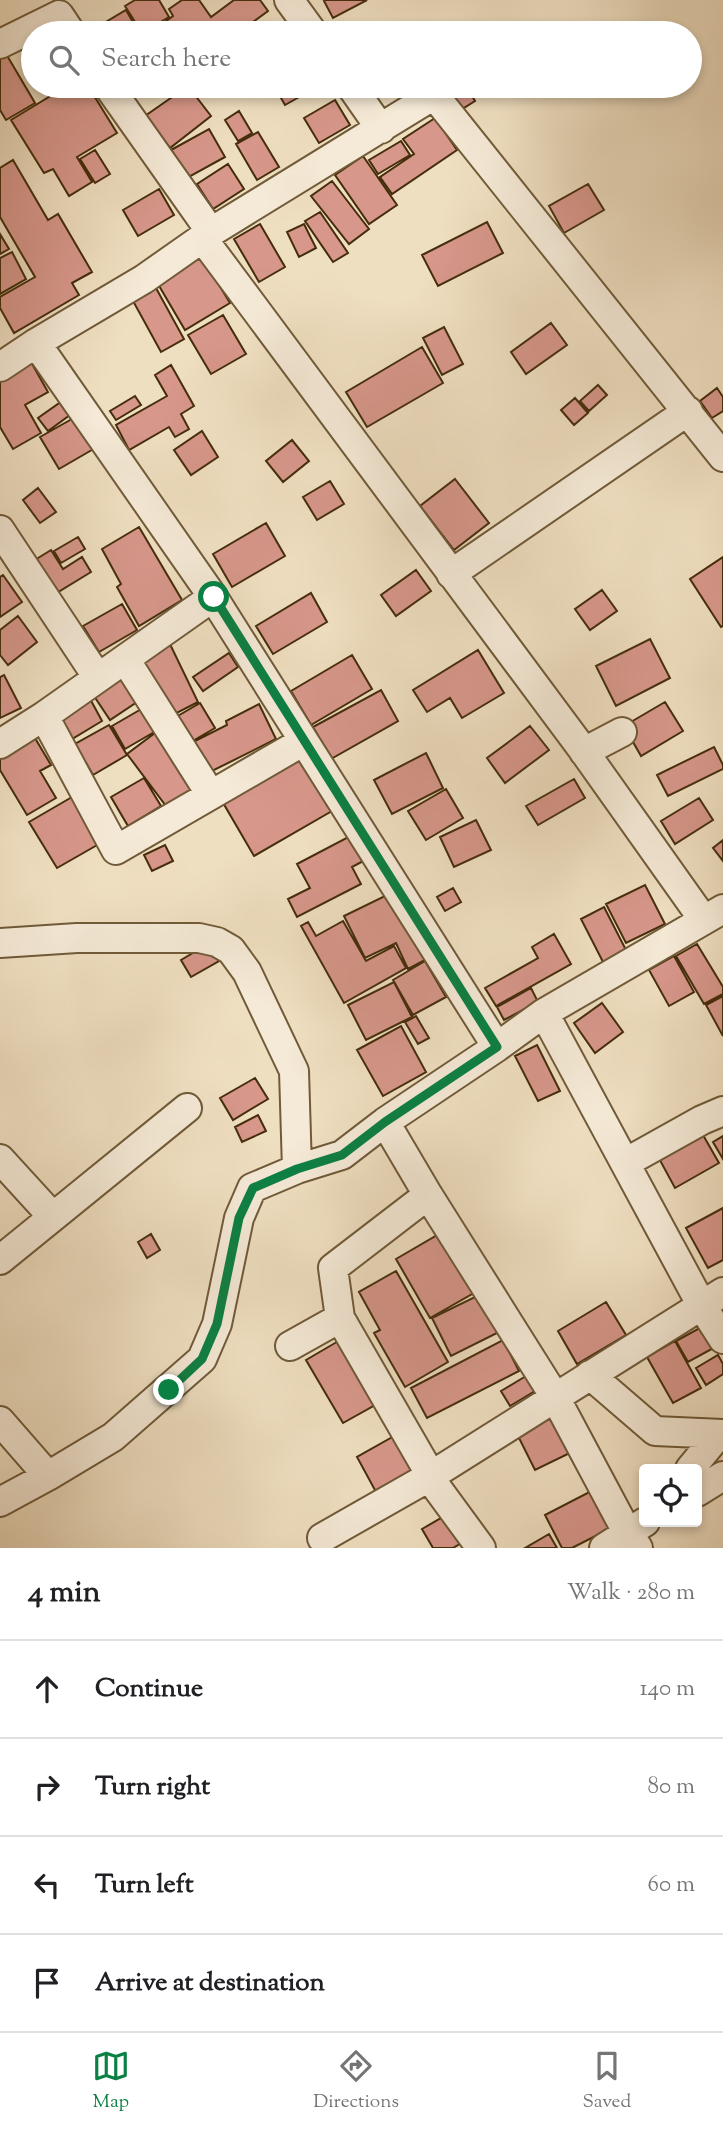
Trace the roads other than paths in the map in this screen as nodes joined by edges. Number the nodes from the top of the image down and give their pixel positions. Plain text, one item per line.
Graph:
1 (289, 0) edge
2 (47, 21) edge
3 (63, 21) edge
4 (304, 21) edge
5 (21, 34) edge
6 (0, 44) edge
7 (116, 98) edge
8 (359, 98) edge
9 (429, 98) edge
10 (436, 98) edge
11 (381, 129) junction
12 (207, 235) junction
13 (36, 343) junction
14 (0, 367) edge
15 (688, 411) junction
16 (723, 457) edge
17 (0, 530) edge
18 (450, 574) junction
19 (214, 597) junction
20 (125, 659) junction
21 (98, 678) junction
22 (44, 716) junction
23 (622, 732) dead end
24 (304, 741) junction
25 (0, 744) edge
26 (584, 752) junction
27 (211, 795) junction
28 (713, 914) edge
29 (0, 943) edge
30 (544, 1013) junction
31 (497, 1047) junction
32 (187, 1108) dead end
33 (723, 1111) edge
34 (385, 1122) junction
35 (0, 1159) edge
36 (625, 1163) junction
37 (297, 1169) junction
38 (428, 1195) junction
39 (53, 1217) junction
40 (0, 1260) edge
41 (713, 1299) edge
42 (340, 1318) junction
43 (723, 1339) edge
44 (290, 1346) dead end
45 (590, 1374) junction
46 (555, 1396) junction
47 (0, 1421) edge
48 (721, 1434) edge
49 (694, 1464) edge
50 (48, 1476) junction
51 (429, 1476) junction
52 (723, 1476) edge
53 (702, 1489) edge
54 (0, 1502) edge
55 (637, 1534) edge
56 (322, 1538) dead end
57 (481, 1548) edge
58 (604, 1548) edge

1 - 4 street
2 - 3 street
5 - 6 street
7 - 12 street
8 - 11 street
9 - 11 street
10 - 15 street
11 - 12 street
12 - 13 street
12 - 18 street
13 - 14 street
13 - 19 street
15 - 16 street
15 - 18 street
17 - 21 street
18 - 26 street
19 - 20 street
19 - 24 street
20 - 21 street
20 - 27 street
21 - 22 street
22 - 25 street
22 - 27 street
23 - 26 street
24 - 27 street
24 - 31 street
26 - 28 street
28 - 30 street
29 - 37 street
30 - 31 street
30 - 36 street
31 - 34 street
32 - 39 street
33 - 36 street
34 - 37 street
34 - 38 street
35 - 39 street
36 - 41 street
37 - 50 street
38 - 42 street
38 - 46 street
39 - 40 street
41 - 43 street
41 - 45 street
42 - 44 street
42 - 51 street
45 - 46 street
45 - 48 street
46 - 51 street
46 - 55 street
47 - 50 street
48 - 49 street
50 - 54 street
51 - 56 street
51 - 57 street
52 - 53 street
55 - 58 street

